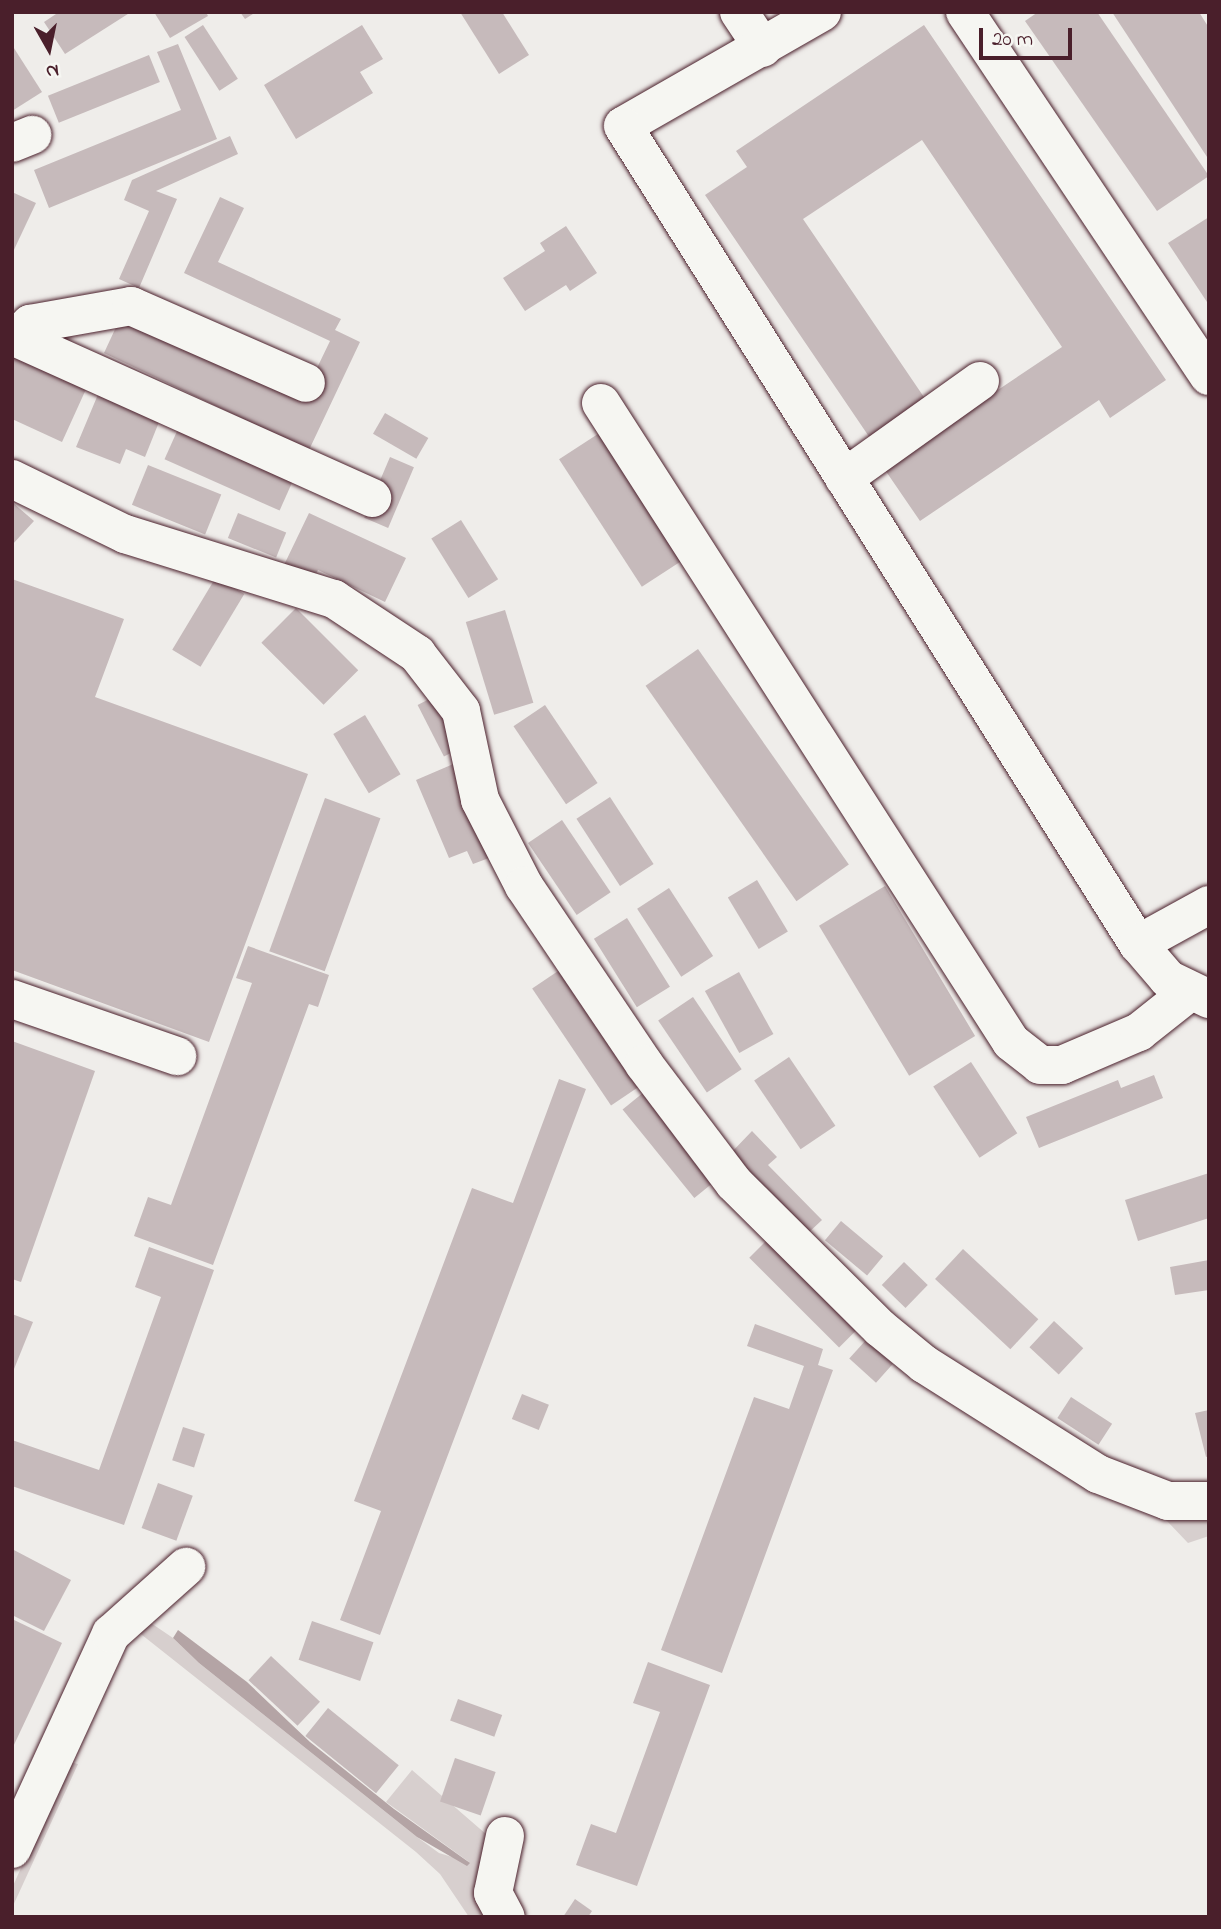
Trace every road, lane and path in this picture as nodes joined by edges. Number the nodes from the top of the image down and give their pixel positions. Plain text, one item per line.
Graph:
1 (739, 12) edge
2 (822, 12) edge
3 (965, 12) edge
4 (763, 48) junction
5 (14, 337) edge
6 (1209, 376) edge
7 (980, 381) dead end
8 (306, 383) dead end
9 (601, 403) dead end
10 (844, 478) junction
11 (12, 479) edge
12 (372, 498) dead end
13 (1209, 905) edge
14 (1138, 944) junction
15 (1199, 996) edge
16 (12, 999) edge
17 (177, 1056) dead end
18 (1209, 1501) edge
19 (186, 1567) dead end
20 (505, 1836) dead end
21 (12, 1849) edge
22 (506, 1917) edge

1 - 4 street
2 - 4 street
3 - 6 street
4 - 10 street
5 - 8 street
5 - 12 street
7 - 10 street
9 - 15 street
10 - 14 street
11 - 18 street
13 - 14 street
14 - 15 street
16 - 17 street
19 - 21 street
20 - 22 street

